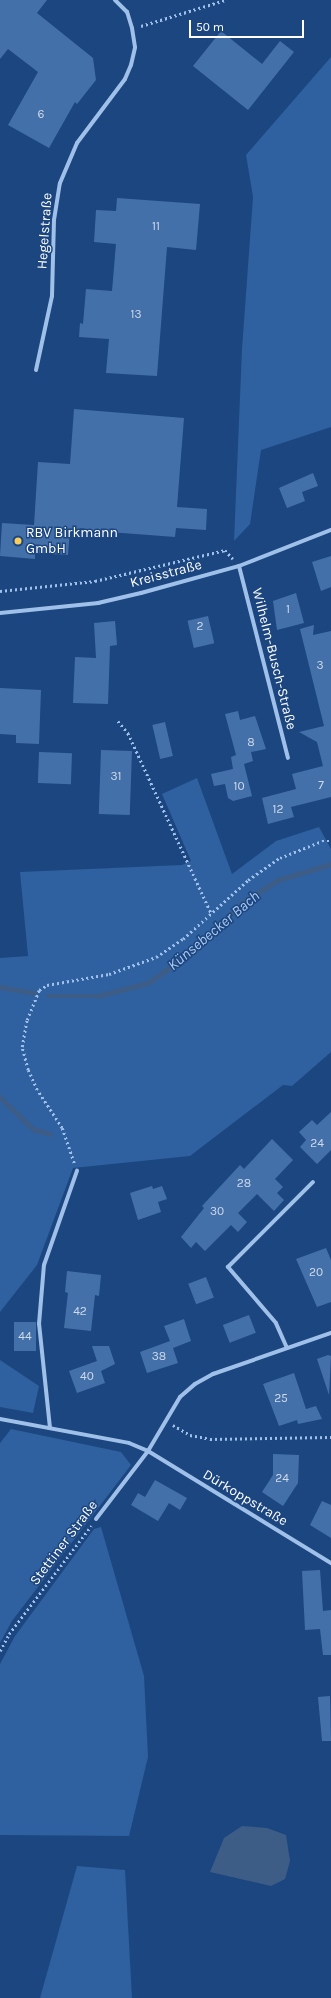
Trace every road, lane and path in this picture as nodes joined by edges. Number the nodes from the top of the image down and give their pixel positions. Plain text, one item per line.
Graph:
1 (115, 0) edge
2 (225, 0) edge
3 (132, 28) junction
4 (36, 370) dead end
5 (331, 530) edge
6 (239, 566) junction
7 (0, 591) edge
8 (0, 613) edge
9 (118, 721) dead end
10 (288, 758) dead end
11 (331, 841) edge
12 (212, 913) junction
13 (77, 1171) joint
14 (313, 1182) dead end
15 (331, 1333) edge
16 (287, 1348) junction
17 (0, 1418) edge
18 (165, 1421) junction
19 (50, 1428) junction
20 (331, 1437) edge
21 (148, 1451) junction
22 (96, 1519) joint
23 (331, 1563) edge
24 (0, 1651) edge

1 - 3 street, Hegelstraße
2 - 3 path
3 - 4 street, Hegelstraße
5 - 6 street, Kreisstraße
6 - 7 path
6 - 8 street, Kreisstraße
6 - 10 street, Wilhelm-Busch-Straße
9 - 12 path
11 - 12 path
12 - 13 path
13 - 19 street
14 - 16 street
15 - 16 street, Stettiner Straße
16 - 18 street, Stettiner Straße
17 - 19 street, Dürkoppstraße
18 - 20 path
18 - 21 street, Stettiner Straße
19 - 21 street, Dürkoppstraße
21 - 22 street, Stettiner Straße
21 - 23 street, Dürkoppstraße
22 - 24 path, Stettiner Straße

